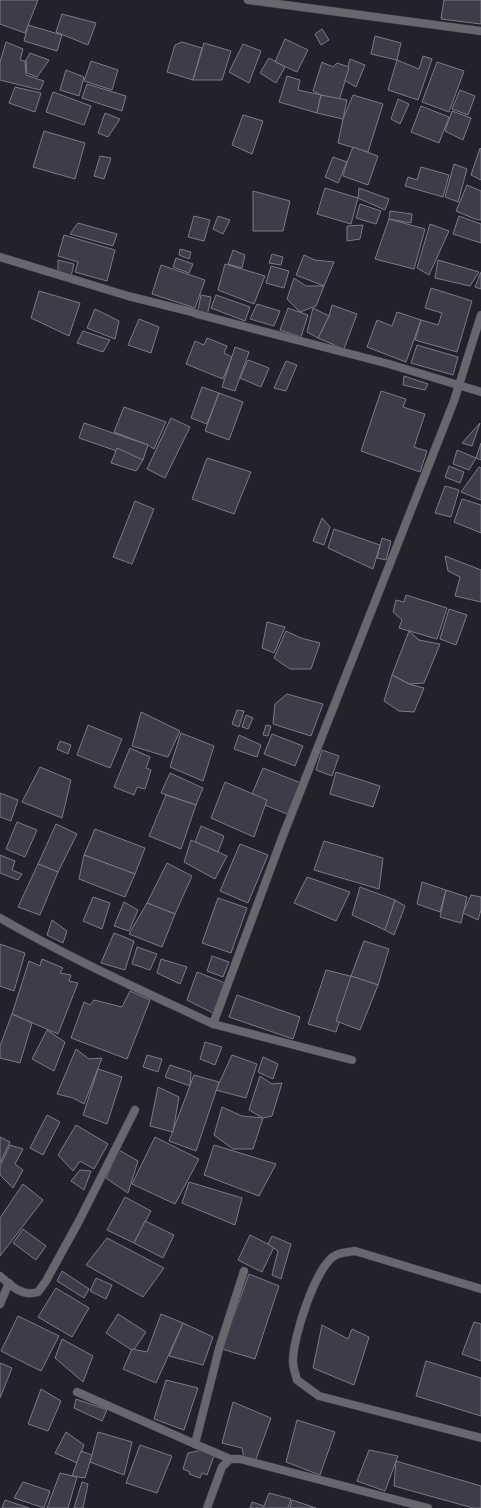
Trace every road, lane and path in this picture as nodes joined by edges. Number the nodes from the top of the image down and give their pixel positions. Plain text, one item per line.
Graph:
1 (248, 0) edge
2 (481, 31) edge
3 (0, 257) edge
4 (481, 315) edge
5 (459, 386) junction
6 (481, 392) edge
7 (0, 918) edge
8 (213, 1024) junction
9 (352, 1060) dead end
10 (135, 1110) dead end
11 (244, 1271) dead end
12 (0, 1276) edge
13 (9, 1283) junction
14 (481, 1289) edge
15 (0, 1304) edge
16 (77, 1392) dead end
17 (481, 1438) edge
18 (195, 1444) junction
19 (230, 1459) junction
20 (207, 1508) edge
21 (428, 1508) edge

1 - 2 street
3 - 5 street
4 - 5 street
5 - 6 street
5 - 8 street
7 - 8 street
8 - 9 street
10 - 13 street
11 - 18 street
12 - 13 street
13 - 15 street
14 - 17 street
16 - 18 street
18 - 19 street
19 - 20 street
19 - 21 street

